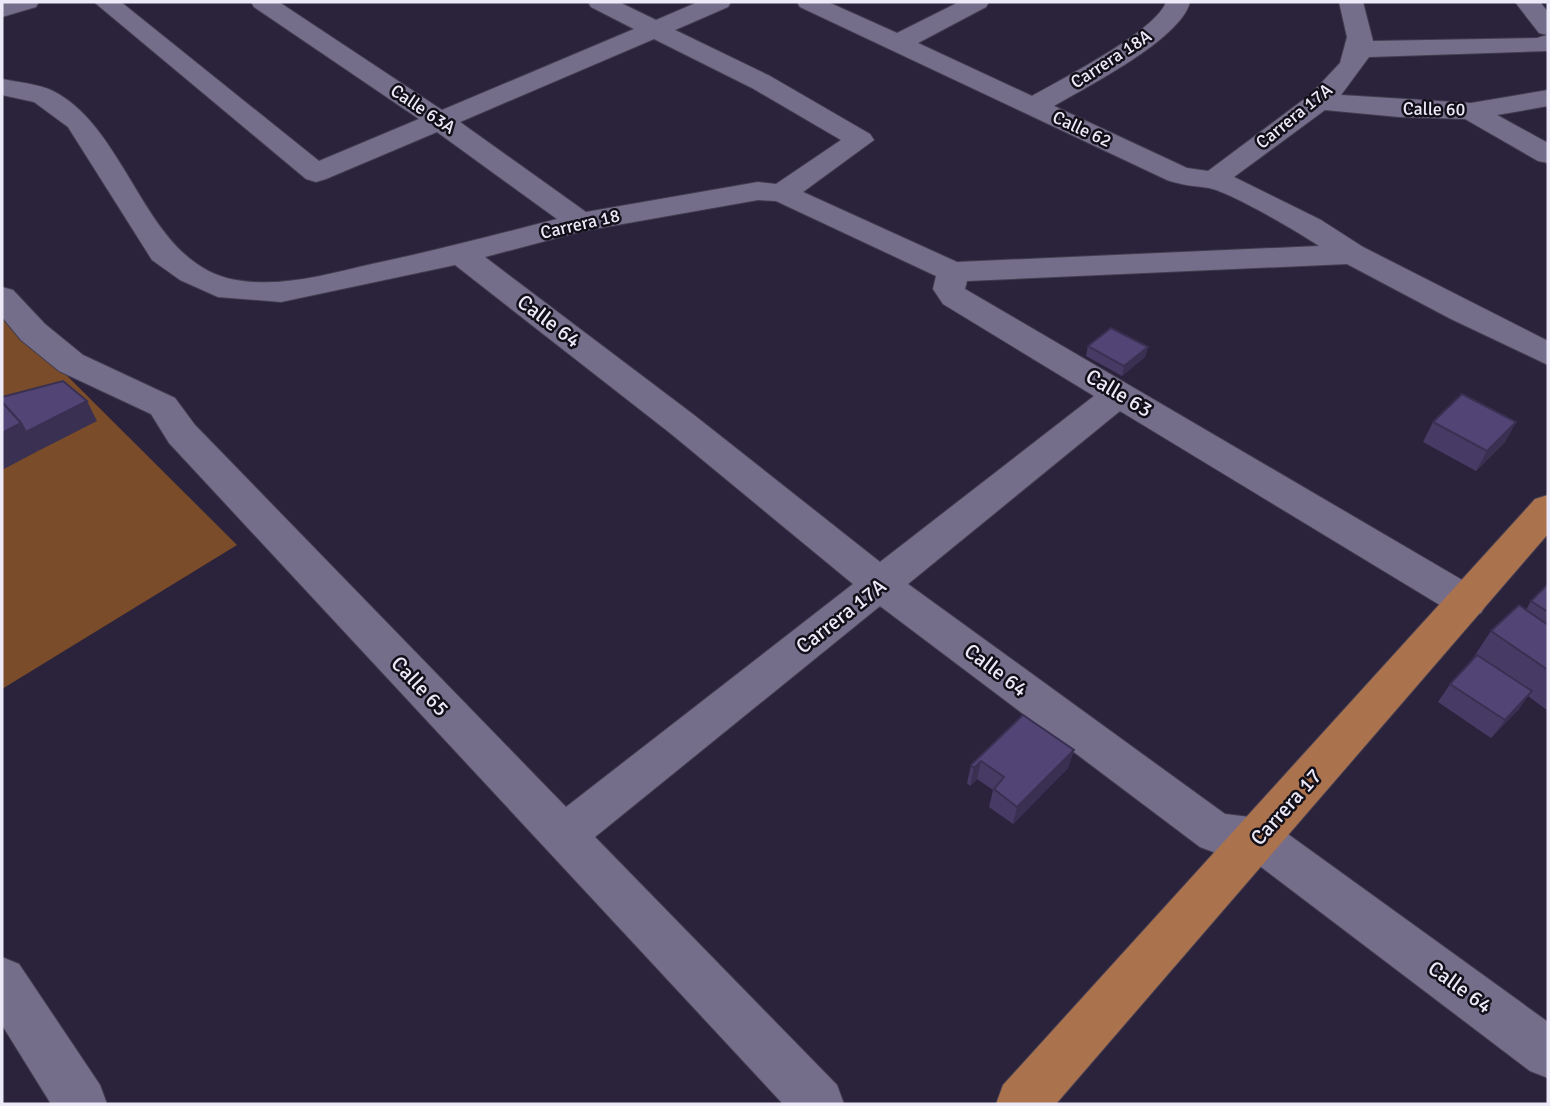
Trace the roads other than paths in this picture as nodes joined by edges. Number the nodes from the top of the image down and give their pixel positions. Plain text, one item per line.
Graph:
1 (27, 2) edge
2 (106, 2) edge
3 (600, 2) edge
4 (719, 2) edge
5 (809, 2) edge
6 (977, 2) edge
7 (1178, 2) edge
8 (1351, 2) edge
9 (1527, 2) edge
10 (274, 4) edge
11 (2, 10) edge
12 (1548, 29) edge
13 (655, 31) junction
14 (900, 42) junction
15 (1548, 43) edge
16 (1359, 49) junction
17 (2, 87) edge
18 (1548, 98) edge
19 (1320, 101) junction
20 (1034, 106) junction
21 (1471, 111) junction
22 (443, 122) junction
23 (1548, 155) edge
24 (1216, 180) junction
25 (782, 193) junction
26 (580, 222) junction
27 (461, 254) junction
28 (1352, 254) junction
29 (953, 272) junction
30 (2, 298) edge
31 (1548, 354) edge
32 (1119, 394) junction
33 (1548, 509) edge
34 (881, 585) junction
35 (1467, 603) junction
36 (563, 836) junction
37 (1258, 838) junction
38 (2, 981) edge
39 (1548, 1053) edge
40 (81, 1104) edge
41 (818, 1104) edge
42 (1022, 1104) edge

1 - 11 street
2 - 22 street
3 - 13 street
4 - 13 street
5 - 14 street, Calle 62
6 - 14 street
7 - 20 street, Carrera 18A
8 - 16 street
9 - 12 street
10 - 22 street, Calle 63A
13 - 22 street
13 - 25 street
14 - 20 street, Calle 62
15 - 16 street
16 - 19 street, Carrera 17A
17 - 27 street, Carrera 18
18 - 21 street, Calle 60
19 - 21 street, Calle 60
19 - 24 street, Carrera 17A
20 - 24 street, Calle 62
21 - 23 street
22 - 26 street, Calle 63A
24 - 28 street, Calle 62
25 - 26 street, Carrera 18
25 - 29 street
26 - 27 street, Carrera 18
27 - 34 street, Calle 64
28 - 29 street, Calle 62
28 - 31 street, Calle 62
29 - 32 street, Calle 63
30 - 36 street, Calle 65
32 - 34 street, Carrera 17A
32 - 35 street, Calle 63
33 - 35 main road, Carrera 17
34 - 36 street, Carrera 17A
34 - 37 street, Calle 64
35 - 37 main road, Carrera 17
36 - 41 street, Calle 65
37 - 39 street, Calle 64
37 - 42 main road, Carrera 17
38 - 40 street

